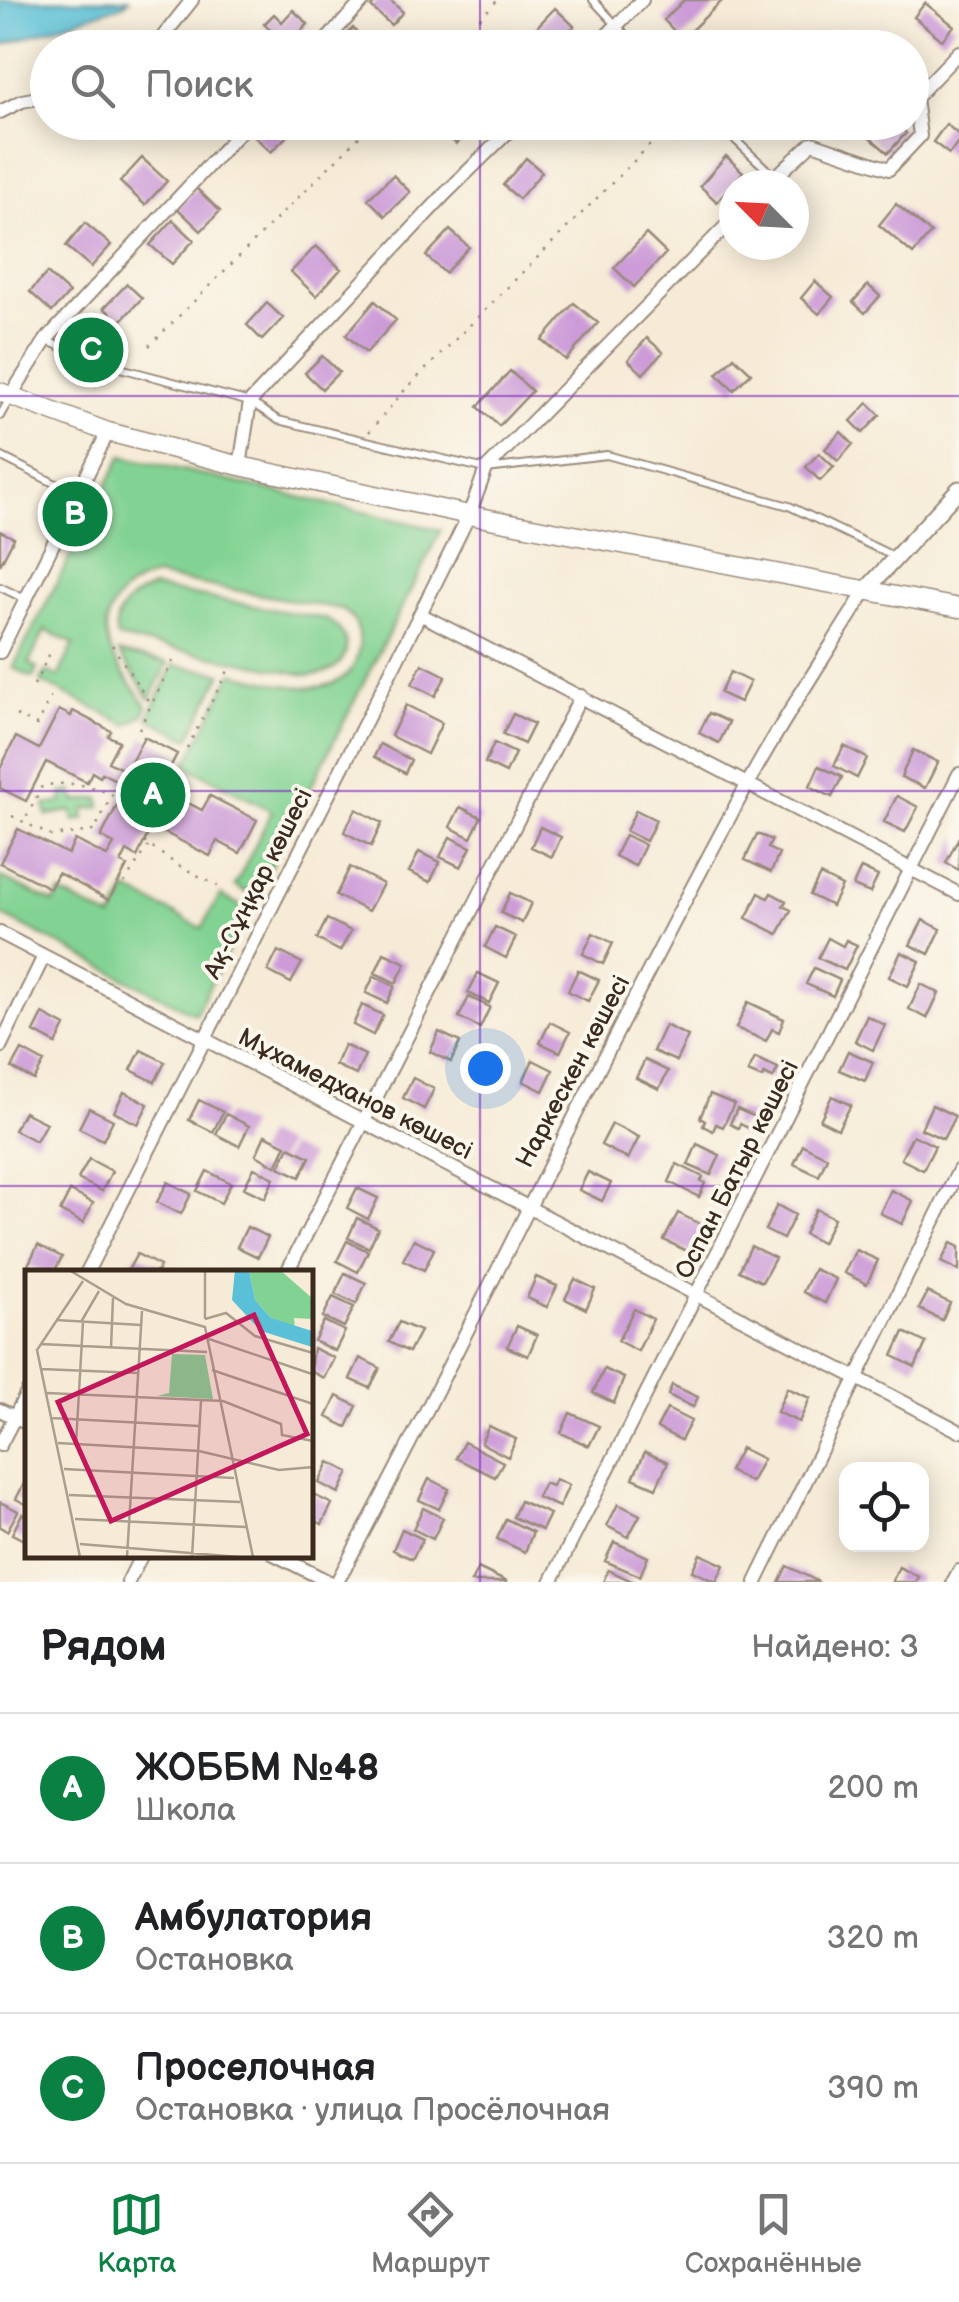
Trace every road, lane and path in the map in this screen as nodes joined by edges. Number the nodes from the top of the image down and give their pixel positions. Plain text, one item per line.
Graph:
1 (192, 0) edge
2 (364, 0) edge
3 (498, 0) edge
4 (593, 0) edge
5 (642, 0) edge
6 (616, 26) junction
7 (168, 30) edge
8 (336, 30) edge
9 (468, 30) edge
10 (612, 30) edge
11 (620, 30) edge
12 (959, 52) edge
13 (929, 83) edge
14 (30, 99) edge
15 (0, 112) edge
16 (232, 140) edge
17 (356, 140) edge
18 (500, 140) edge
19 (655, 140) edge
20 (733, 140) edge
21 (916, 140) edge
22 (761, 170) edge
23 (783, 170) edge
24 (719, 233) edge
25 (46, 340) junction
26 (149, 346) dead end
27 (6, 393) edge
28 (250, 402) junction
29 (0, 416) edge
30 (108, 432) junction
31 (361, 440) junction
32 (0, 456) edge
33 (240, 466) junction
34 (486, 469) junction
35 (959, 489) edge
36 (77, 495) junction
37 (469, 514) junction
38 (895, 556) junction
39 (0, 587) edge
40 (866, 590) junction
41 (26, 599) junction
42 (959, 608) edge
43 (420, 614) junction
44 (112, 645) dead end
45 (0, 652) edge
46 (50, 652) dead end
47 (175, 656) dead end
48 (230, 667) dead end
49 (34, 685) dead end
50 (52, 694) dead end
51 (582, 696) junction
52 (150, 705) junction
53 (16, 714) dead end
54 (139, 729) dead end
55 (187, 748) dead end
56 (959, 774) edge
57 (748, 782) junction
58 (12, 816) dead end
59 (24, 822) junction
60 (912, 868) junction
61 (124, 883) dead end
62 (218, 886) dead end
63 (959, 894) edge
64 (0, 933) edge
65 (44, 956) junction
66 (203, 1040) junction
67 (0, 1047) edge
68 (364, 1123) junction
69 (959, 1170) edge
70 (527, 1206) junction
71 (88, 1270) edge
72 (288, 1270) edge
73 (697, 1295) junction
74 (856, 1377) junction
75 (25, 1397) edge
76 (0, 1410) edge
77 (14, 1417) junction
78 (25, 1422) edge
79 (959, 1430) edge
80 (0, 1445) edge
81 (140, 1557) edge
82 (280, 1557) edge
83 (959, 1571) edge
84 (128, 1582) edge
85 (329, 1582) edge
86 (337, 1582) edge
87 (551, 1582) edge
88 (756, 1582) edge
89 (954, 1582) edge

1 - 7 street
2 - 8 street
3 - 9 path
4 - 6 lane
5 - 6 street
6 - 10 street
6 - 11 lane
12 - 13 street
14 - 15 street
16 - 25 street
17 - 26 path
18 - 28 street
19 - 31 path
20 - 22 lane
21 - 23 street
24 - 34 street
25 - 27 street
25 - 28 lane
27 - 29 lane
27 - 30 main road
28 - 31 lane
28 - 33 street
30 - 33 main road
30 - 36 street
31 - 34 lane
32 - 36 lane
33 - 37 main road
34 - 37 street, Ақ-Сұңқар көшесі
34 - 38 lane
35 - 38 street
36 - 41 street
37 - 40 main road
37 - 43 street, Ақ-Сұңқар көшесі
38 - 40 street
39 - 41 lane
40 - 42 main road
40 - 57 street, Наркескен көшесі
41 - 45 street
43 - 51 street
43 - 66 street, Ақ-Сұңқар көшесі
44 - 52 path
46 - 49 path
47 - 52 path
48 - 55 path
50 - 53 path
51 - 57 street
51 - 68 street
52 - 54 path
56 - 60 street, Оспан Батыр көшесі
57 - 60 street
57 - 70 street, Наркескен көшесі
58 - 59 path
59 - 59 path
60 - 63 street
60 - 73 street, Оспан Батыр көшесі
61 - 62 path
64 - 65 street, Мұхамедханов көшесі
65 - 66 street, Мұхамедханов көшесі
65 - 67 street
66 - 68 street, Мұхамедханов көшесі
66 - 71 street, Ақ-Сұңқар көшесі
68 - 70 street, Мұхамедханов көшесі
68 - 72 street
69 - 74 street
70 - 73 street, Мұхамедханов көшесі
70 - 86 street, Наркескен көшесі
73 - 74 street, Мұхамедханов көшесі
73 - 87 street, Оспан Батыр көшесі
74 - 79 street, Мұхамедханов көшесі
74 - 88 street
75 - 77 street
76 - 77 street
77 - 78 street
77 - 80 street
81 - 84 street
82 - 85 street
83 - 89 street

